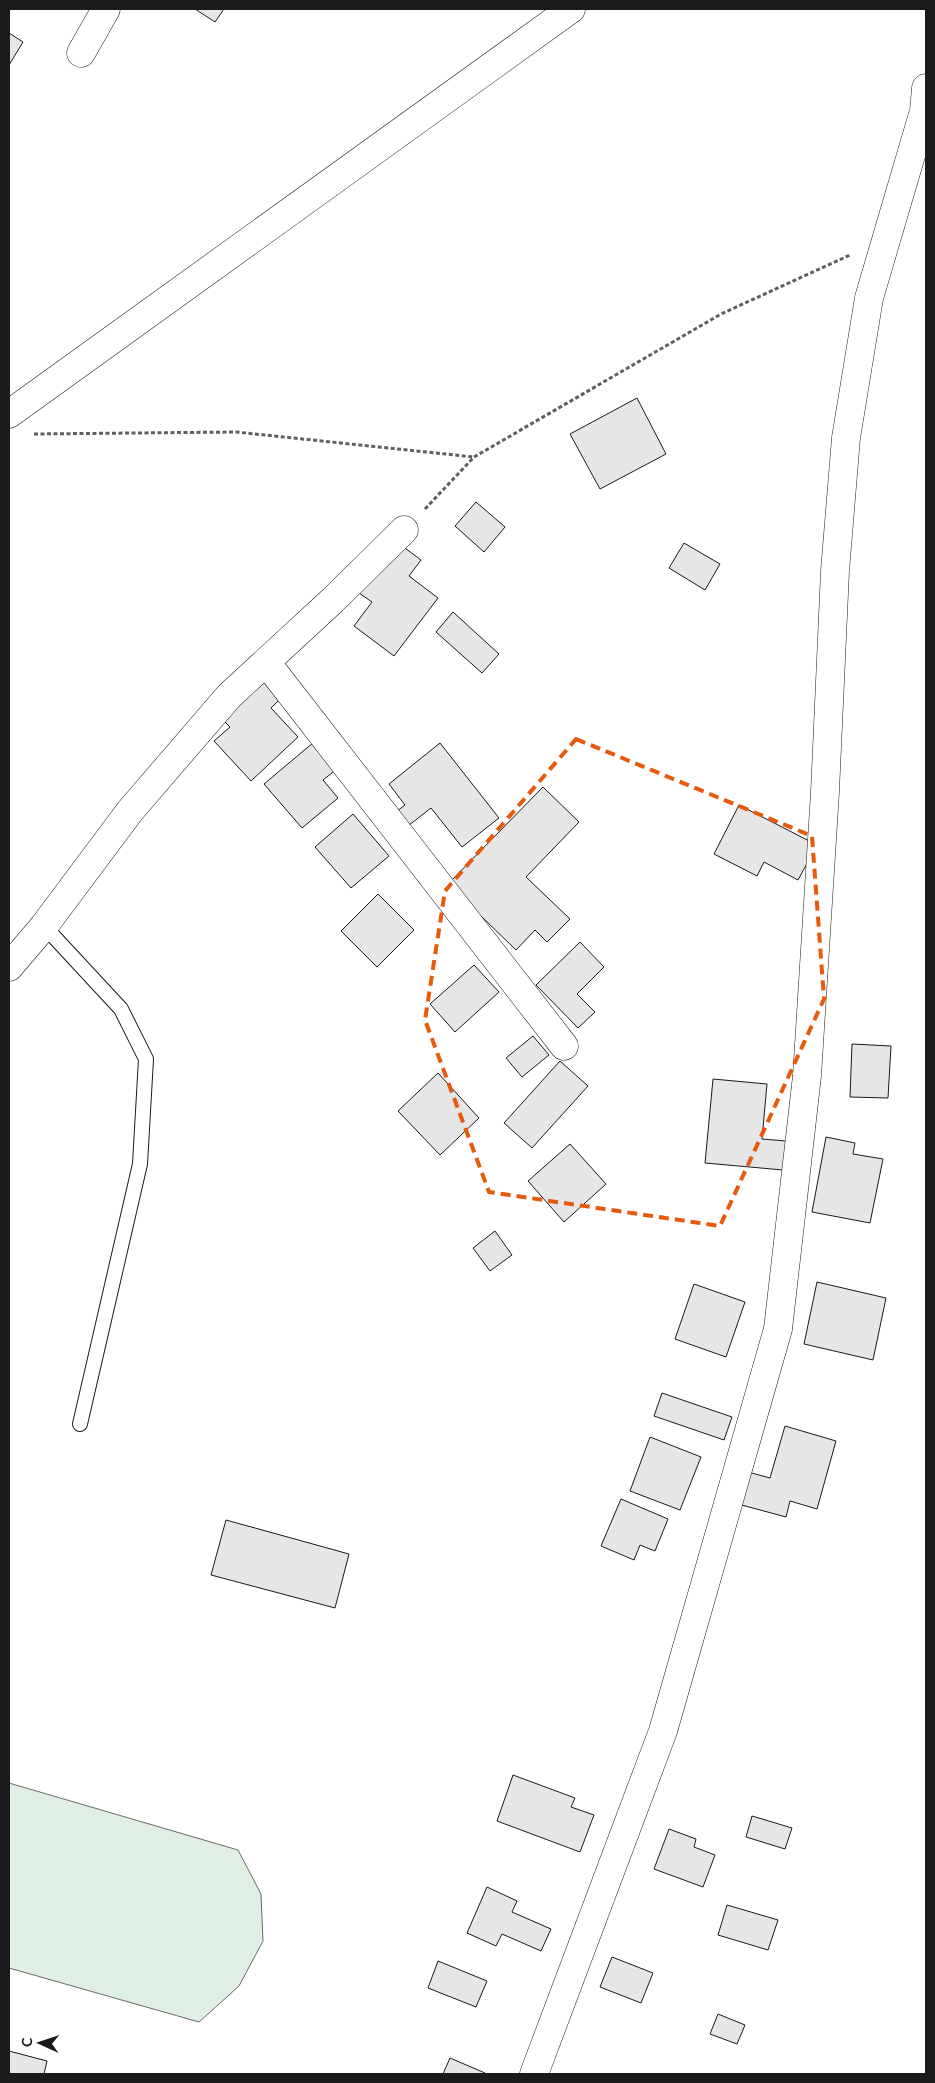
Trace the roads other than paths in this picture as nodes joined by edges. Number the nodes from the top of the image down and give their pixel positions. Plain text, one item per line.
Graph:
1 (106, 9) edge
2 (571, 9) edge
3 (81, 54) dead end
4 (926, 88) edge
5 (9, 414) edge
6 (404, 530) road end
7 (266, 662) junction
8 (44, 926) junction
9 (9, 967) edge
10 (564, 1046) dead end
11 (80, 1424) dead end
12 (534, 2074) edge

1 - 3 street
2 - 5 street
4 - 12 street
6 - 7 street
7 - 8 street
7 - 10 street
8 - 9 street
8 - 11 lane

